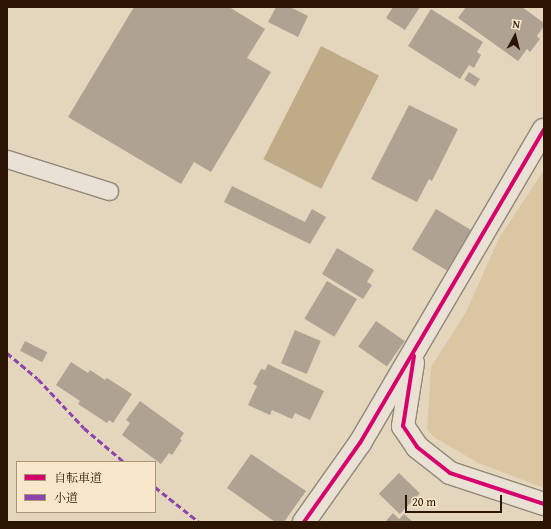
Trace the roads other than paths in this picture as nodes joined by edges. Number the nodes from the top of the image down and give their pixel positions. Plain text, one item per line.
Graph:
1 (544, 130) edge
2 (7, 159) edge
3 (109, 191) dead end
4 (415, 350) junction
5 (544, 504) edge
6 (304, 522) edge

1 - 4 street
2 - 3 lane
4 - 5 street
4 - 6 street

